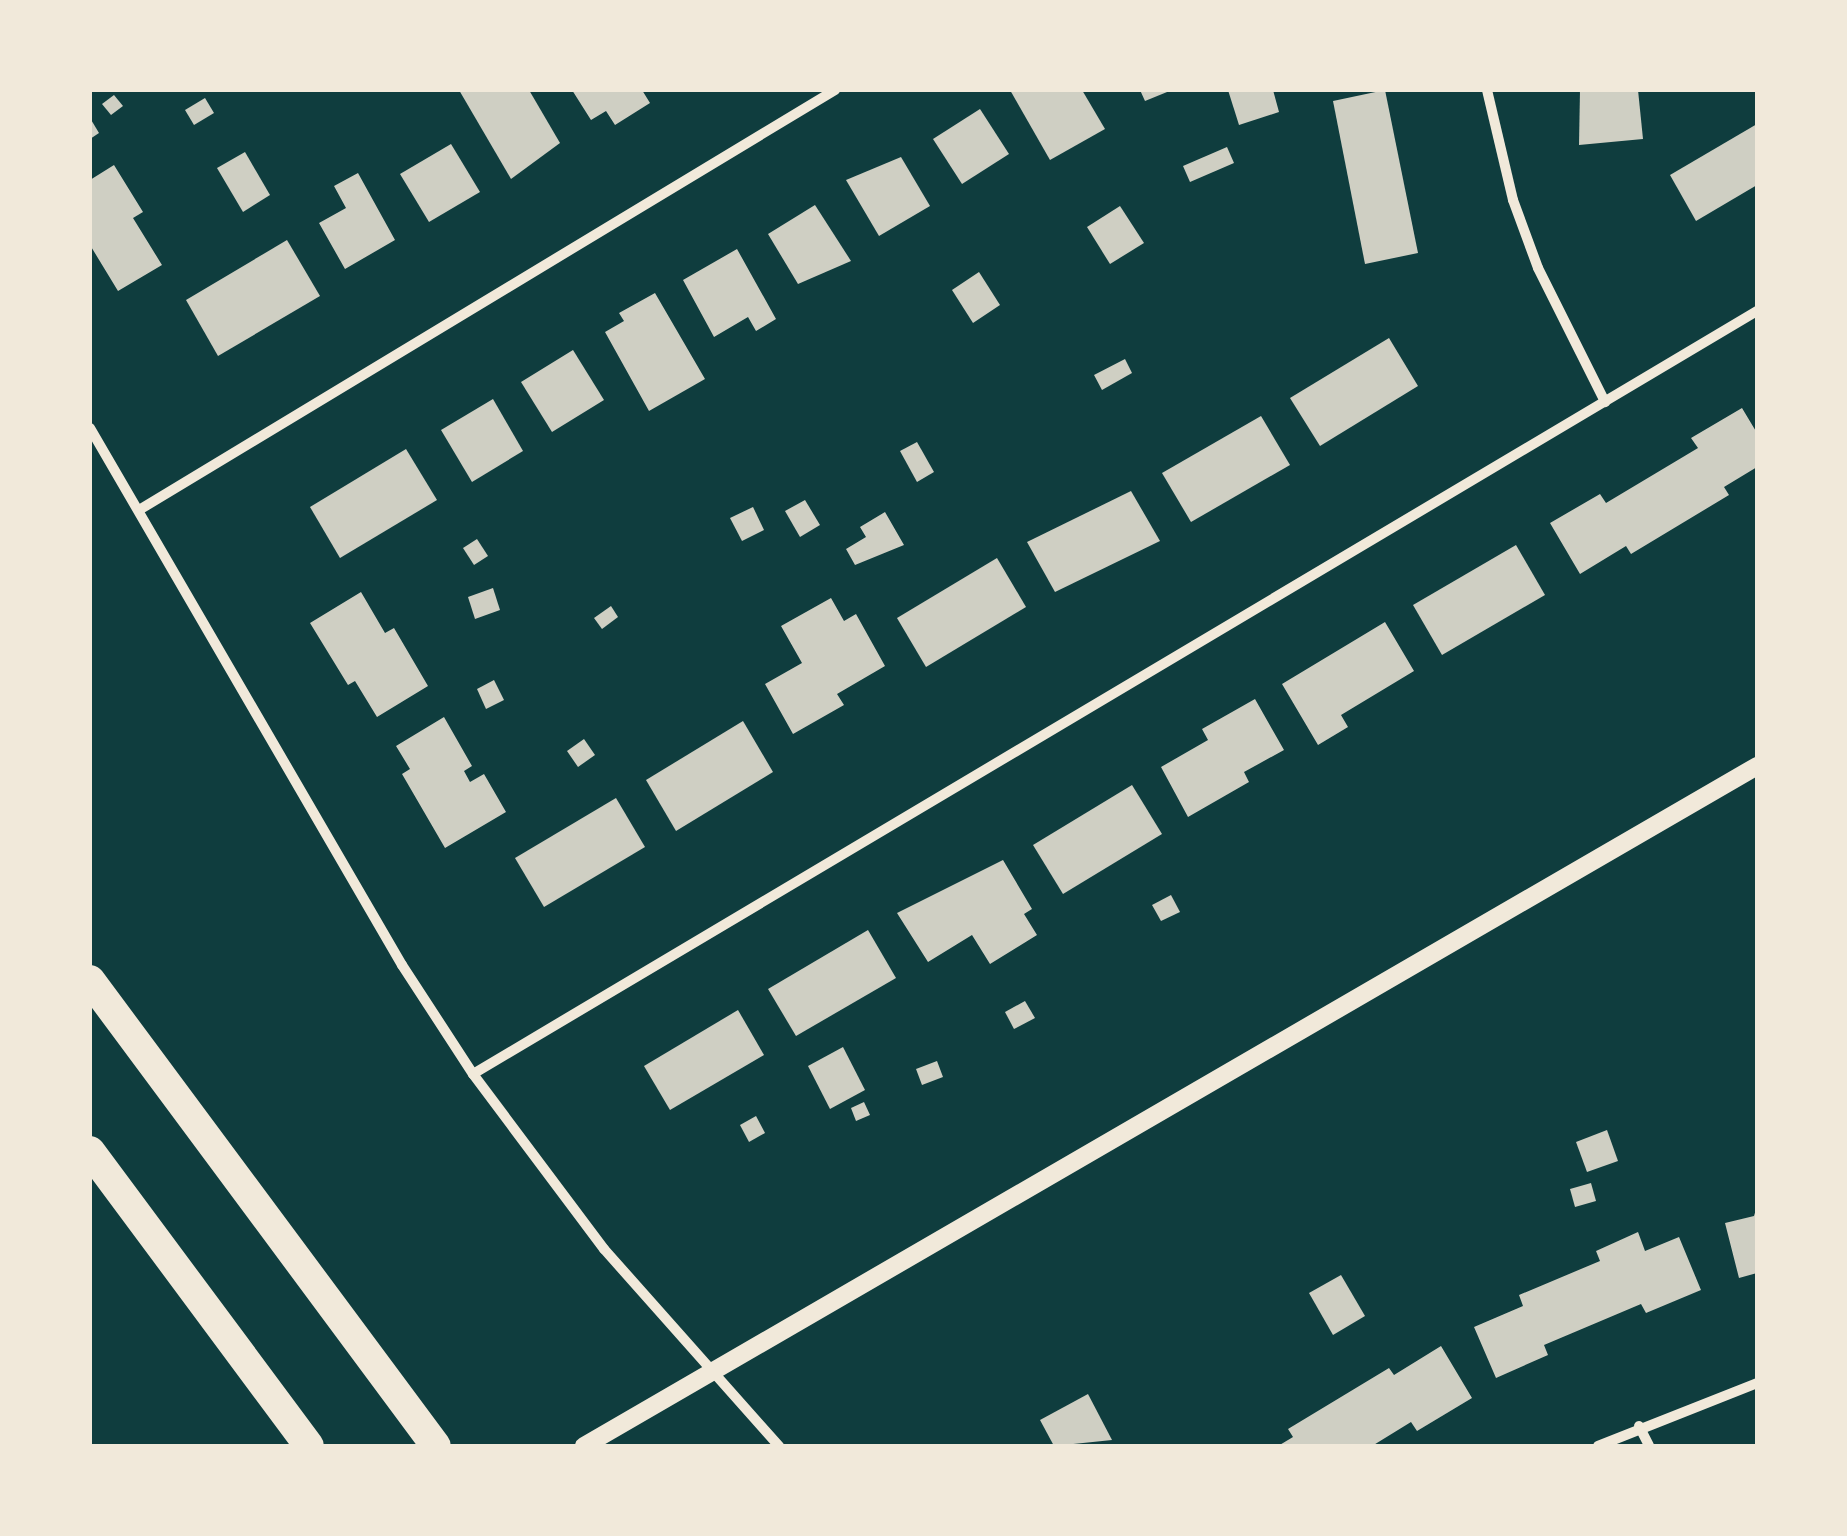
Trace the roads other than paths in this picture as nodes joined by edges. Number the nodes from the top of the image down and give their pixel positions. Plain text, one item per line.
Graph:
1 (836, 90) edge
2 (1487, 90) edge
3 (1757, 310) edge
4 (1605, 402) junction
5 (90, 428) edge
6 (138, 510) junction
7 (1757, 766) edge
8 (90, 980) edge
9 (473, 1074) junction
10 (90, 1151) edge
11 (716, 1375) junction
12 (1757, 1383) edge
13 (1639, 1426) junction
14 (309, 1446) edge
15 (436, 1446) edge
16 (584, 1446) edge
17 (779, 1446) edge
18 (1598, 1446) edge
19 (1649, 1446) edge

1 - 6 street
2 - 4 street
3 - 4 street
4 - 9 street
5 - 6 street
6 - 9 street
7 - 11 street
8 - 15 highway
9 - 11 street
10 - 14 highway
11 - 16 street
11 - 17 street
12 - 13 street
13 - 18 street
13 - 19 street

